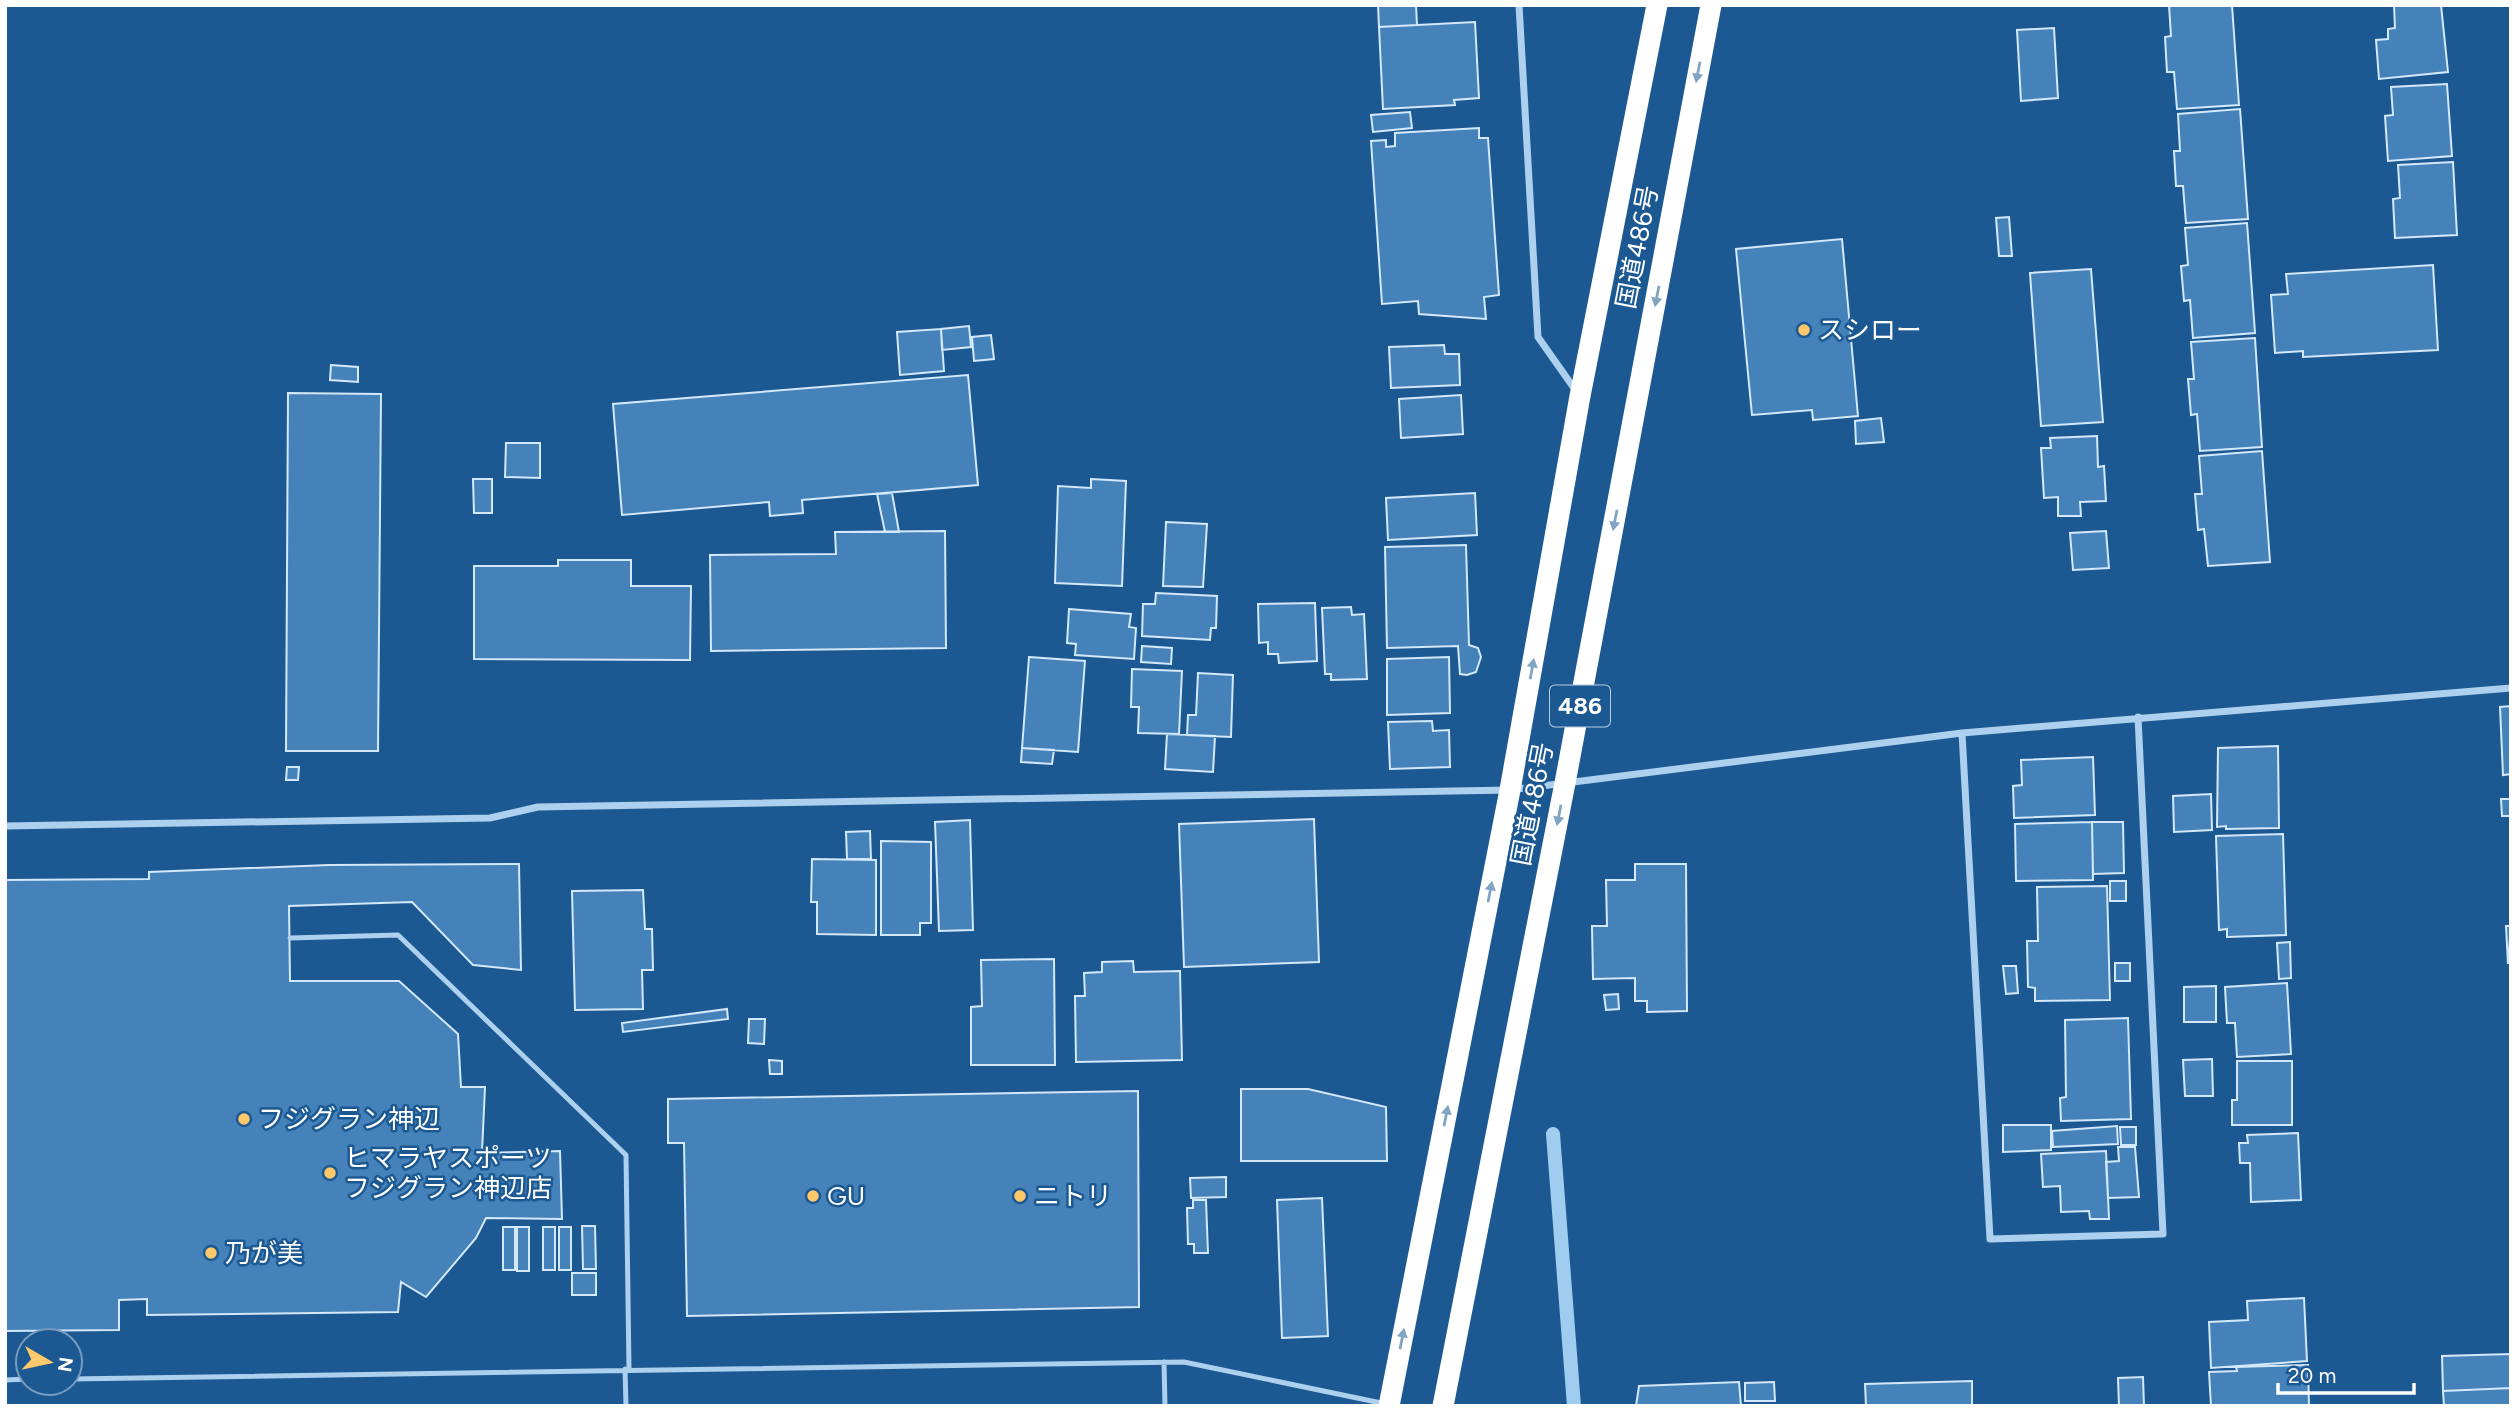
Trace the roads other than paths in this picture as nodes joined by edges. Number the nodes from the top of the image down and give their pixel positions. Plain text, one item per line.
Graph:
1 (1519, 5) edge
2 (1657, 5) edge
3 (1711, 5) edge
4 (1580, 396) junction
5 (2511, 688) edge
6 (2138, 716) junction
7 (1962, 733) junction
8 (1565, 783) junction
9 (1510, 790) junction
10 (5, 826) edge
11 (290, 938) dead end
12 (1164, 1362) junction
13 (627, 1369) junction
14 (84, 1379) edge
15 (1389, 1405) edge
16 (626, 1406) edge
17 (1165, 1406) edge
18 (1443, 1406) edge

1 - 4 street
2 - 4 highway, 国道486号 / 486
3 -> 8 highway, 国道486号 / 486
9 -> 4 highway, 国道486号 / 486
5 - 6 street
6 - 7 street
6 - 7 street
7 - 8 street
8 - 9 street
8 -> 18 highway, 国道486号 / 486
9 - 10 street
15 -> 9 highway, 国道486号 / 486
11 - 13 lane
12 - 13 lane
12 - 15 lane
12 - 17 lane
13 - 14 lane
13 - 16 lane

